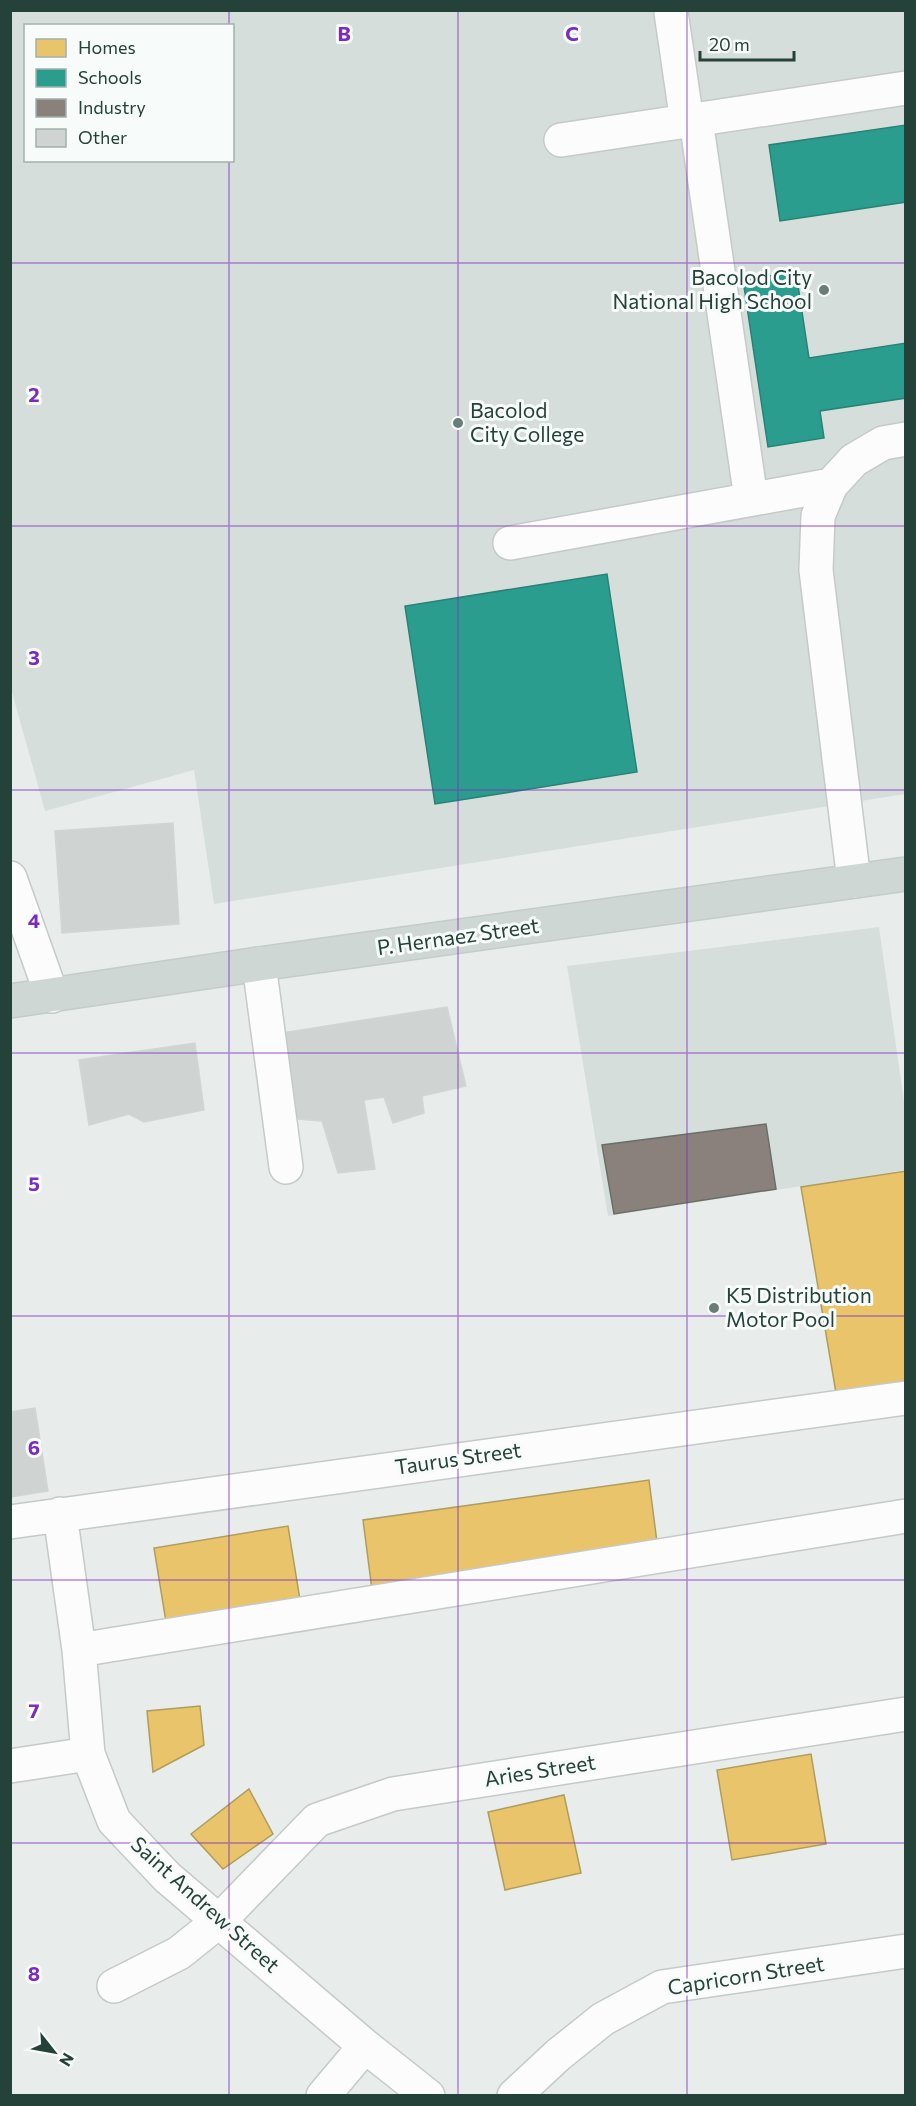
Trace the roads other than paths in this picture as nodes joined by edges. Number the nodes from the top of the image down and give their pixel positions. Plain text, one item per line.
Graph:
1 (671, 12) edge
2 (906, 88) edge
3 (691, 121) junction
4 (561, 140) dead end
5 (906, 439) edge
6 (831, 485) junction
7 (751, 499) junction
8 (510, 543) dead end
9 (906, 874) edge
10 (10, 878) edge
11 (854, 881) junction
12 (259, 964) junction
13 (52, 996) junction
14 (10, 1001) edge
15 (286, 1167) dead end
16 (906, 1398) edge
17 (60, 1514) junction
18 (906, 1516) edge
19 (10, 1522) edge
20 (80, 1650) junction
21 (906, 1714) edge
22 (88, 1754) junction
23 (10, 1766) edge
24 (219, 1921) junction
25 (906, 1951) edge
26 (114, 1986) dead end
27 (365, 2046) junction
28 (323, 2096) edge
29 (428, 2096) edge
30 (514, 2096) edge

1 - 3 street
2 - 3 street
3 - 4 street
3 - 7 street
5 - 6 street
6 - 7 street
6 - 11 street
7 - 8 street
9 - 11 main road, P. Hernaez Street
10 - 13 street
11 - 12 main road, P. Hernaez Street
12 - 13 main road, P. Hernaez Street
12 - 15 street
13 - 14 main road, P. Hernaez Street
16 - 17 street, Taurus Street
17 - 19 street, Taurus Street
17 - 20 street, Saint Andrew Street
18 - 20 street
20 - 22 street, Saint Andrew Street
21 - 24 street, Aries Street
22 - 23 street
22 - 24 street, Saint Andrew Street
24 - 26 street, Aries Street
24 - 27 street, Saint Andrew Street
25 - 30 street, Capricorn Street
27 - 28 street
27 - 29 street, Saint Andrew Street

